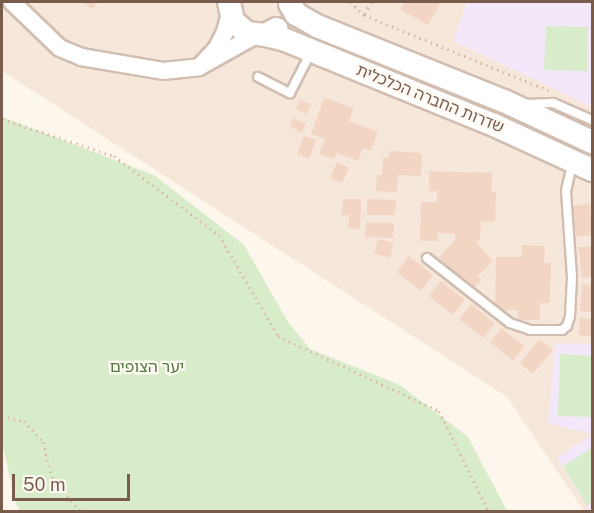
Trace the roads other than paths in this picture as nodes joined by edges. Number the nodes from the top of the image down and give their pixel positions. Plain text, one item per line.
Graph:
1 (12, 2) edge
2 (296, 2) edge
3 (229, 5) edge
4 (260, 35) junction
5 (311, 52) junction
6 (199, 67) junction
7 (258, 77) dead end
8 (514, 106) junction
9 (592, 120) edge
10 (592, 142) edge
11 (583, 166) edge
12 (427, 258) dead end

1 - 6 street
2 - 4 main road
2 - 8 main road, שדרות החברה הכלכלית
3 - 4 main road, שדרות החברה הכלכלית
3 - 6 street
4 - 5 main road, שדרות החברה הכלכלית
4 - 6 street
5 - 7 lane
5 - 11 main road, שדרות החברה הכלכלית
8 - 9 lane
8 - 10 main road, שדרות החברה הכלכלית
11 - 12 lane

